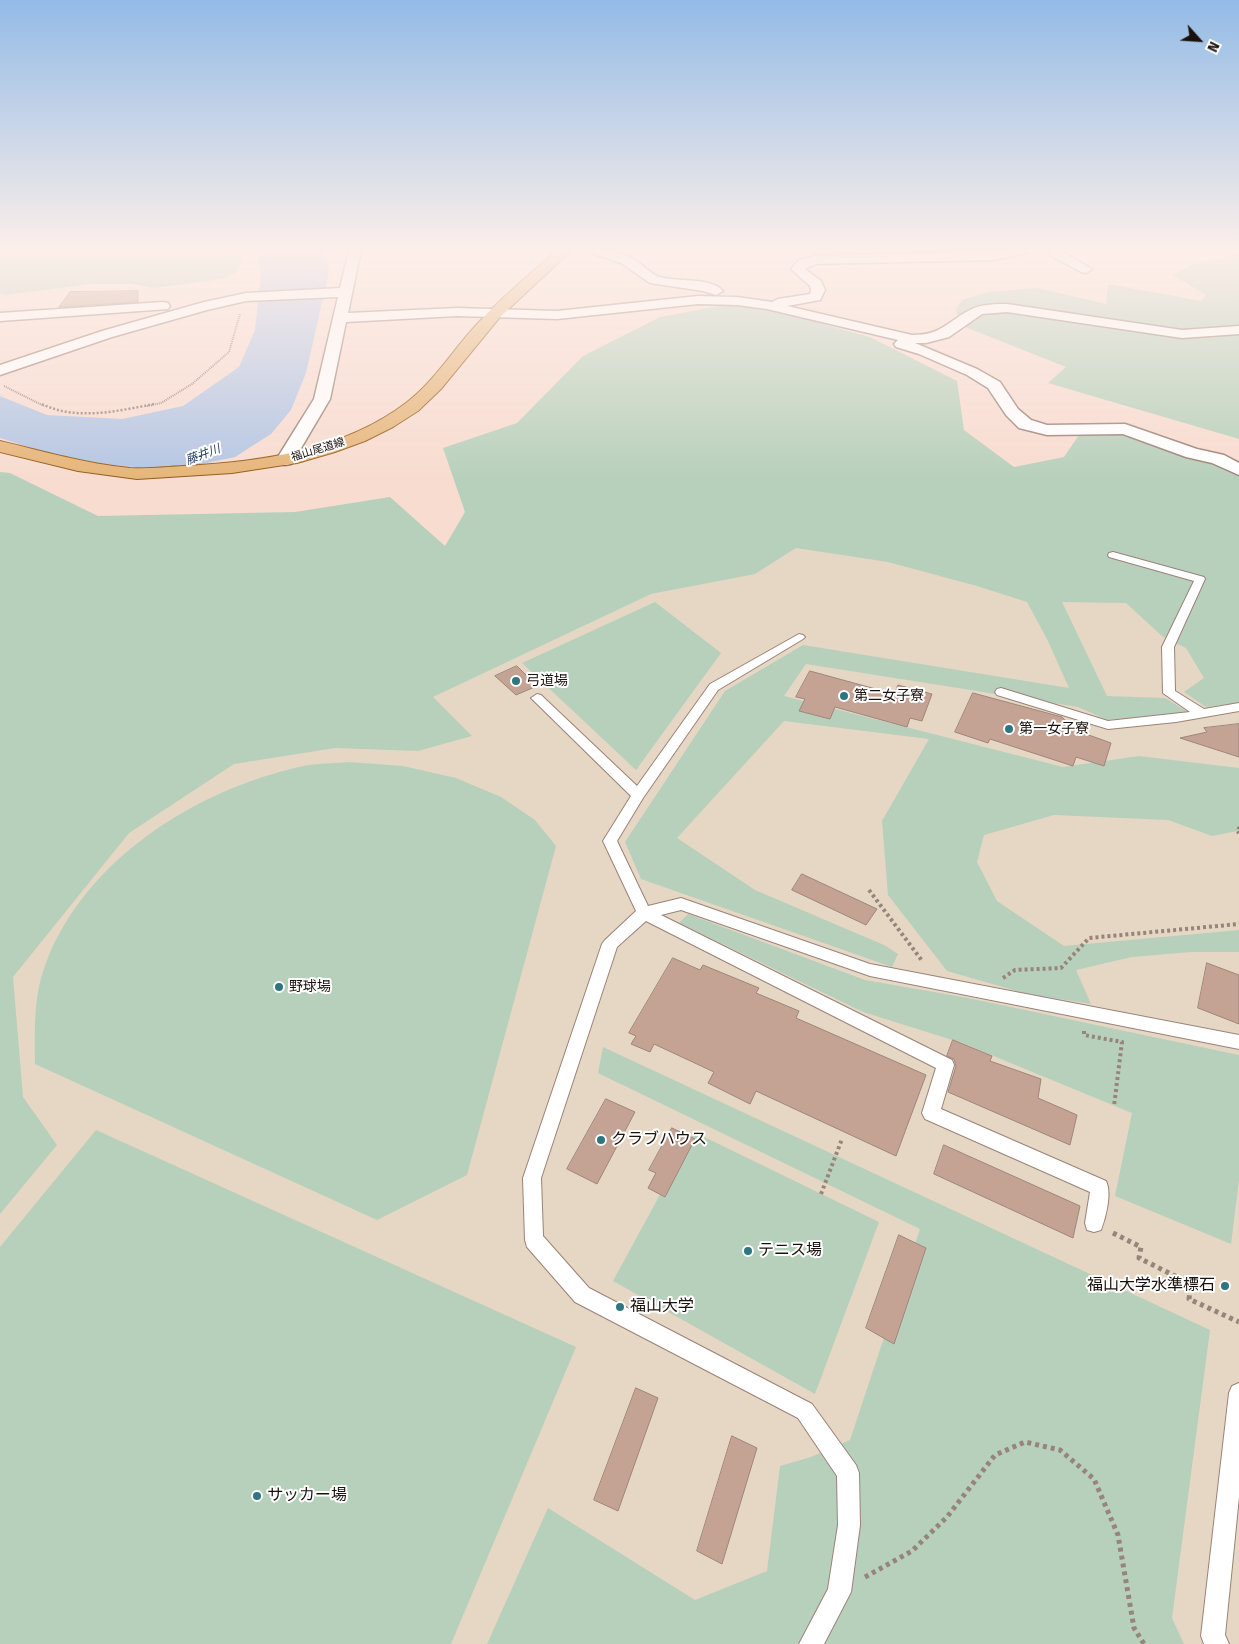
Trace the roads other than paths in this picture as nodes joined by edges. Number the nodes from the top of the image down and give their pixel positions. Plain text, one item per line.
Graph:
1 (147, 327) edge
2 (339, 327) edge
3 (483, 327) edge
4 (855, 327) edge
5 (955, 327) edge
6 (1133, 327) edge
7 (1239, 330) edge
8 (884, 334) junction
9 (0, 370) edge
10 (0, 446) edge
11 (285, 460) junction
12 (1239, 470) edge
13 (1113, 555) dead end
14 (799, 637) dead end
15 (1001, 692) dead end
16 (536, 698) dead end
17 (1239, 707) edge
18 (1201, 713) junction
19 (638, 795) junction
20 (644, 913) junction
21 (1239, 1042) edge
22 (1094, 1223) road end
23 (1239, 1393) edge
24 (811, 1644) edge
25 (1217, 1644) edge

1 - 9 street
2 - 11 street
3 - 11 main road, 福山尾道線
4 - 8 street
5 - 8 street
6 - 7 street
8 - 12 street
10 - 11 main road, 福山尾道線
13 - 18 lane
14 - 19 lane
15 - 18 lane
16 - 19 lane
17 - 18 lane
19 - 20 lane
20 - 21 lane
20 - 22 lane
20 - 24 lane
23 - 25 lane

